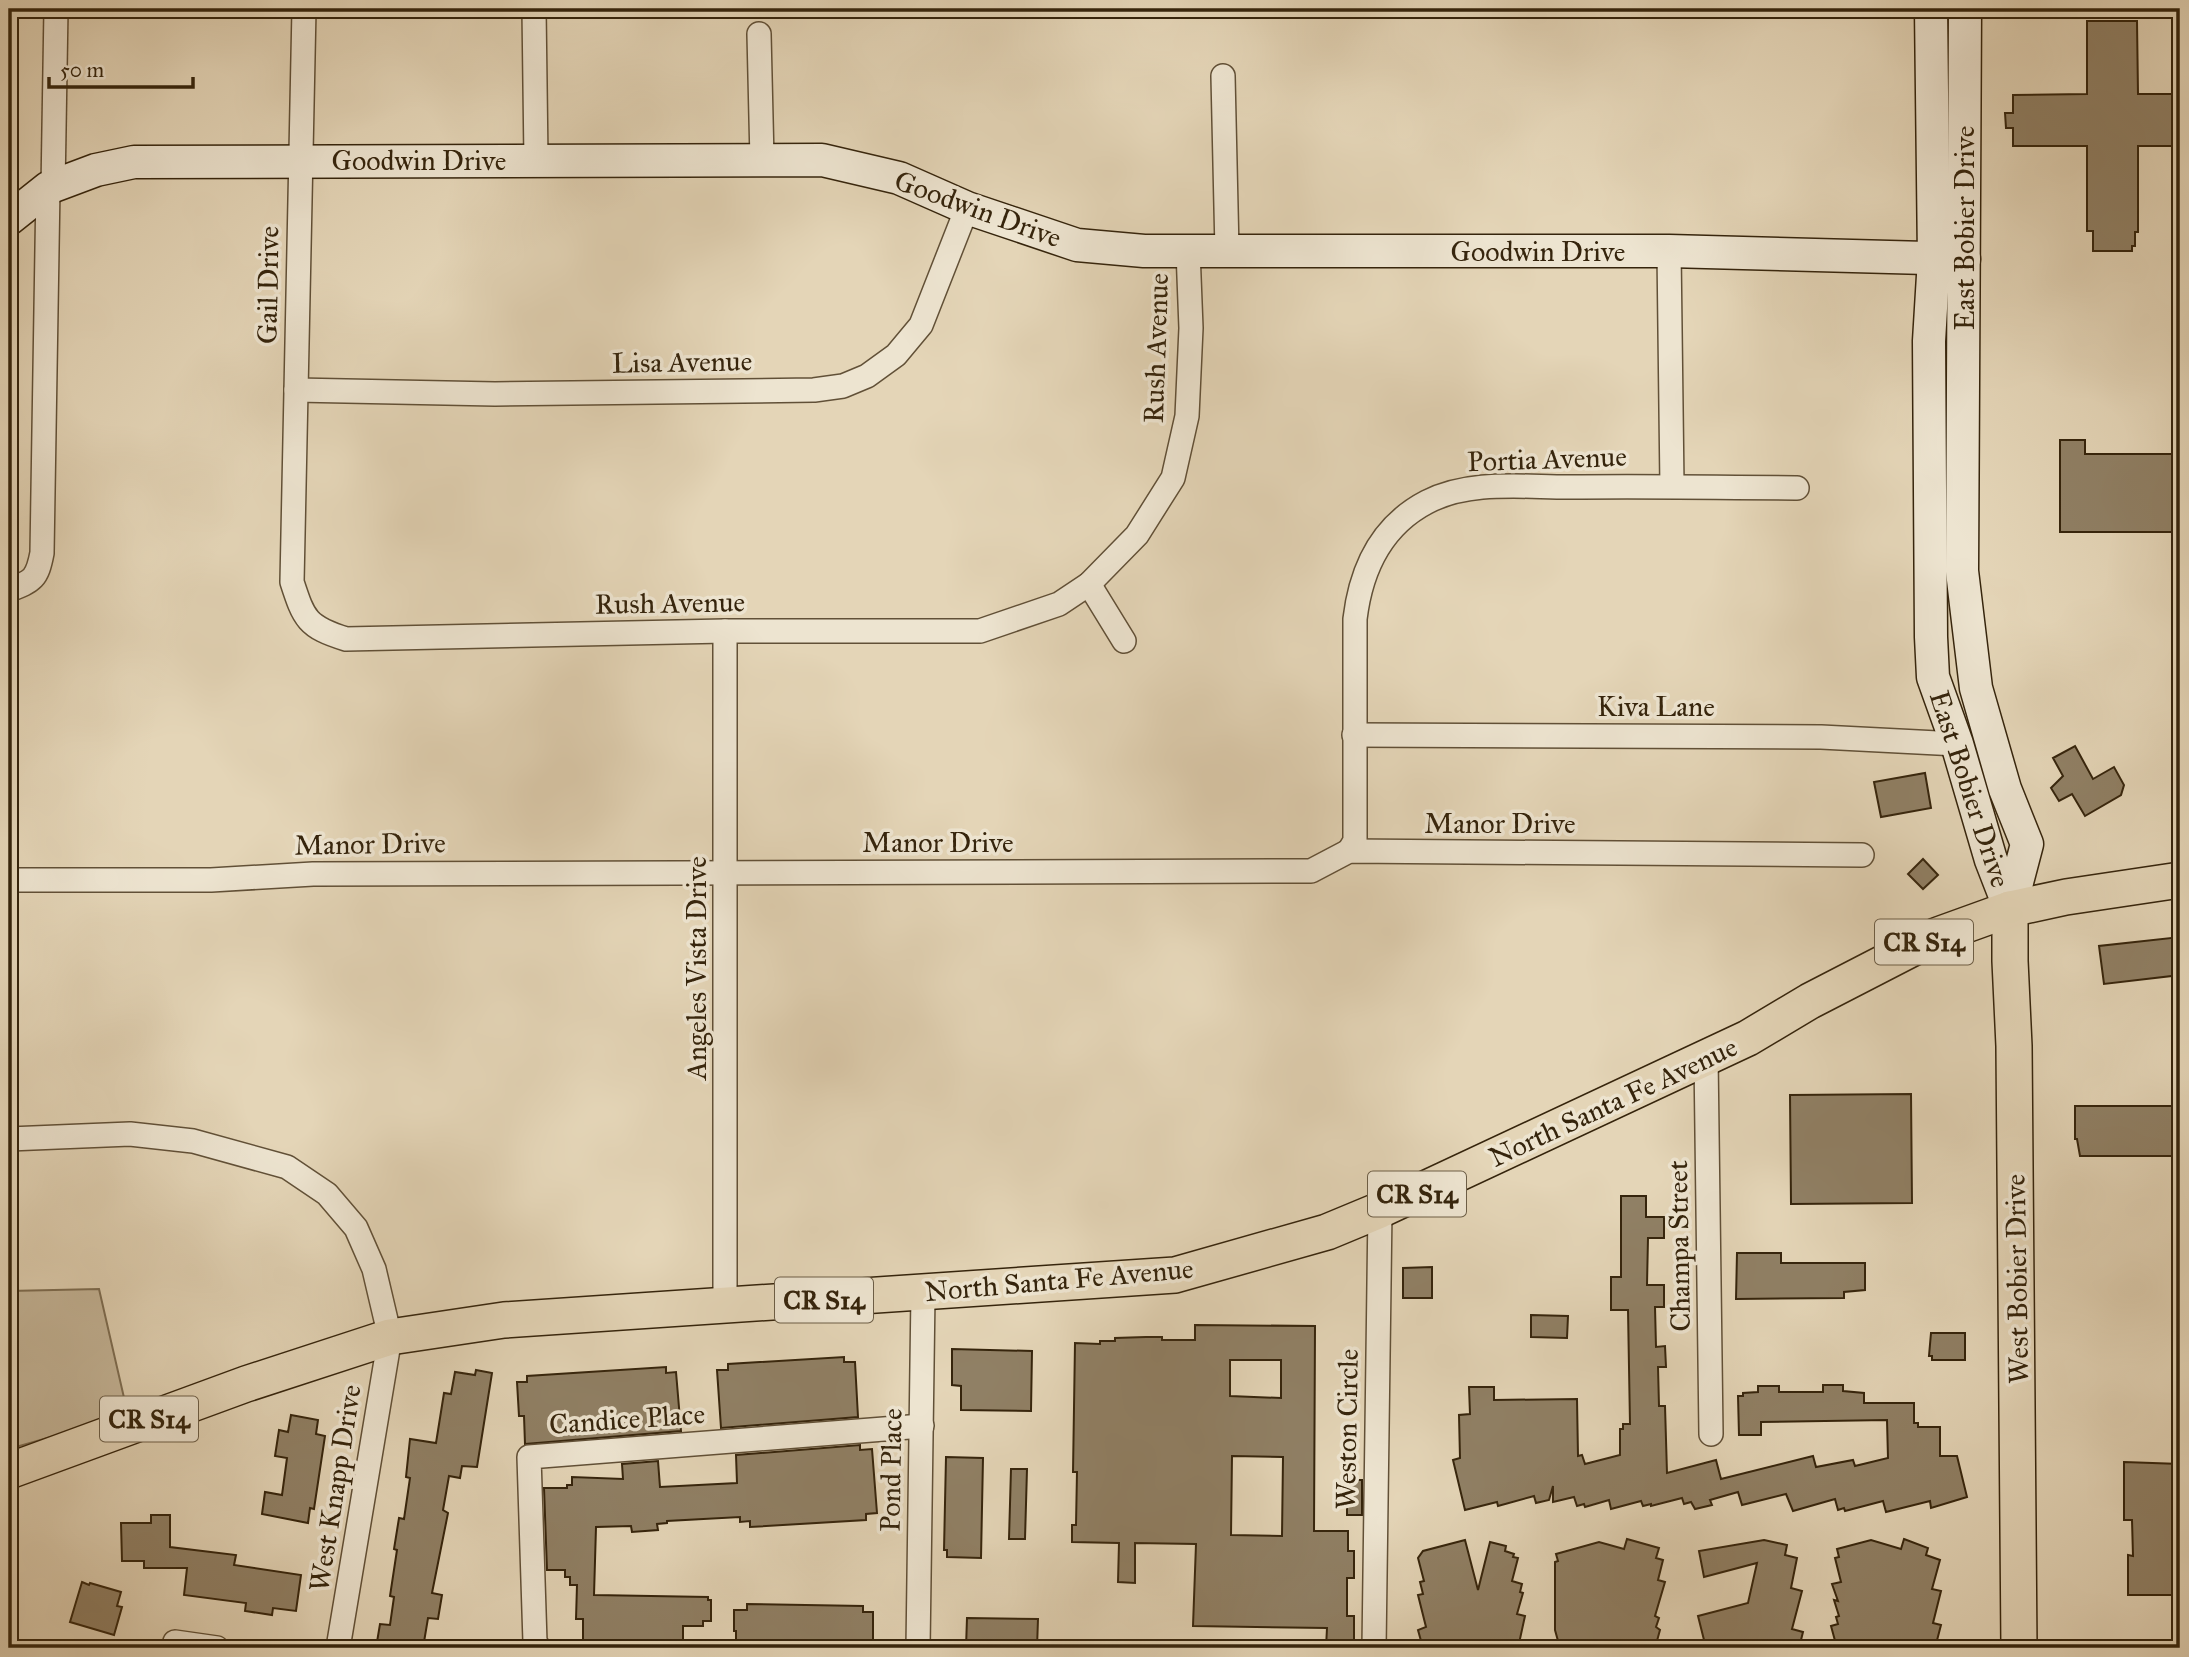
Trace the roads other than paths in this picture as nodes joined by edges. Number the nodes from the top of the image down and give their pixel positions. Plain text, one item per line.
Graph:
1 (56, 9) edge
2 (304, 9) edge
3 (534, 9) edge
4 (1931, 9) edge
5 (1965, 9) edge
6 (759, 34) dead end
7 (1223, 76) dead end
8 (299, 160) junction
9 (536, 160) junction
10 (762, 160) junction
11 (50, 188) junction
12 (967, 208) junction
13 (9, 219) edge
14 (1188, 251) junction
15 (1227, 251) junction
16 (1669, 251) junction
17 (1949, 259) junction
18 (296, 390) junction
19 (1671, 486) junction
20 (1797, 488) dead end
21 (292, 561) joint
22 (1089, 584) junction
23 (9, 590) edge
24 (725, 631) junction
25 (1124, 641) dead end
26 (1354, 735) junction
27 (1957, 744) junction
28 (1349, 851) junction
29 (1862, 855) dead end
30 (725, 871) junction
31 (9, 880) edge
32 (2180, 880) edge
33 (2010, 909) junction
34 (1706, 1057) junction
35 (9, 1139) edge
36 (1380, 1210) junction
37 (923, 1294) junction
38 (725, 1306) junction
39 (390, 1336) junction
40 (922, 1426) junction
41 (1711, 1434) dead end
42 (9, 1471) edge
43 (175, 1642) dead end
44 (217, 1648) edge
45 (338, 1648) edge
46 (539, 1648) edge
47 (918, 1648) edge
48 (1374, 1648) edge
49 (2019, 1648) edge

1 - 11 street
2 - 8 street, Gail Drive
3 - 9 street
4 - 17 street, East Bobier Drive
5 - 17 street, East Bobier Drive
6 - 10 street
7 - 15 street
8 - 9 street, Goodwin Drive
8 - 11 street, Goodwin Drive
8 - 18 street, Gail Drive
9 - 10 street, Goodwin Drive
10 - 12 street, Goodwin Drive
11 - 13 street, Goodwin Drive
11 - 23 street
12 - 14 street, Goodwin Drive
12 - 18 street, Lisa Avenue
14 - 15 street, Goodwin Drive
14 - 22 street, Rush Avenue
15 - 16 street, Goodwin Drive
16 - 17 street, Goodwin Drive
16 - 19 street
17 - 27 street, East Bobier Drive
17 - 33 street, East Bobier Drive
18 - 21 street, Gail Drive
19 - 20 street, Portia Avenue
19 - 26 street, Portia Avenue
21 - 24 street, Rush Avenue
22 - 24 street, Rush Avenue
22 - 25 street
24 - 30 street, Angeles Vista Drive
26 - 27 street, Kiva Lane
26 - 28 street, Portia Avenue
27 - 33 street, East Bobier Drive
28 - 29 street, Manor Drive
28 - 30 street, Manor Drive
30 - 31 street, Manor Drive
30 - 38 street, Angeles Vista Drive
32 - 33 main road, North Santa Fe Avenue / CR S14
33 - 34 main road, North Santa Fe Avenue / CR S14
33 - 49 main road, West Bobier Drive
34 - 36 main road, North Santa Fe Avenue / CR S14
34 - 41 street, Champa Street
35 - 39 street
36 - 37 main road, North Santa Fe Avenue / CR S14
36 - 48 street, Weston Circle
37 - 38 main road, North Santa Fe Avenue / CR S14
37 - 40 street, Pond Place
38 - 39 main road, North Santa Fe Avenue / CR S14
39 - 42 main road, North Santa Fe Avenue / CR S14
39 - 45 street, West Knapp Drive
40 - 46 street, Candice Place
40 - 47 street, Pond Place
43 - 44 street

